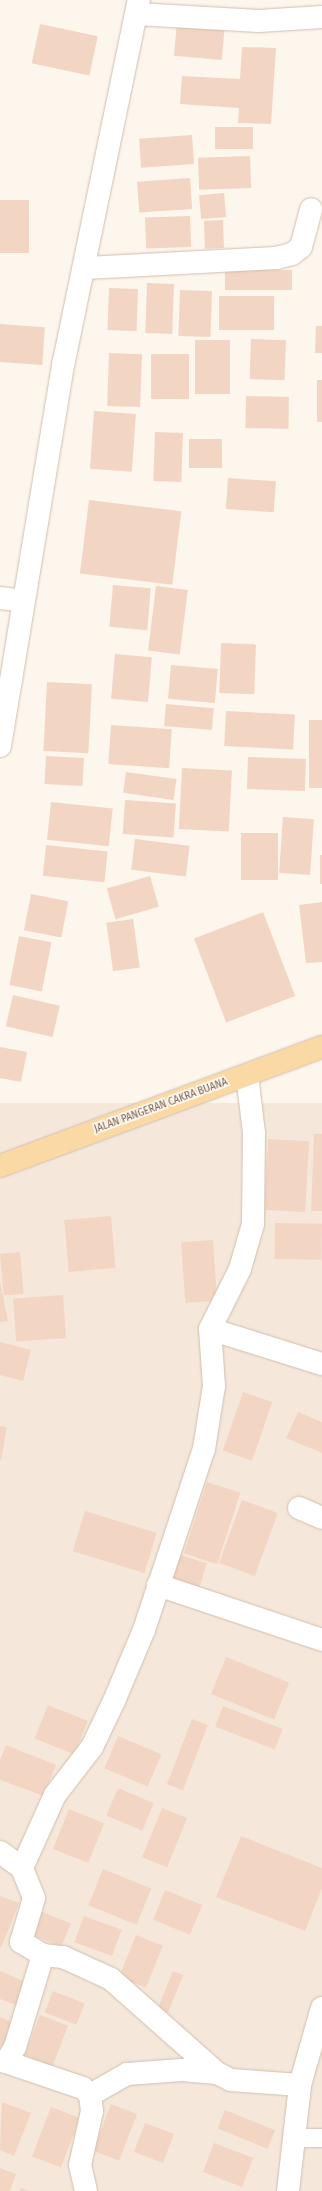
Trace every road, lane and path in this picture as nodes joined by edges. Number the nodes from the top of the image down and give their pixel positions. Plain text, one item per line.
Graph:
1 (137, 7) edge
2 (322, 17) edge
3 (311, 209) dead end
4 (86, 268) junction
5 (0, 598) edge
6 (23, 601) junction
7 (0, 746) edge
8 (322, 1047) edge
9 (248, 1075) junction
10 (0, 1166) edge
11 (210, 1329) junction
12 (322, 1364) edge
13 (299, 1508) dead end
14 (322, 1518) edge
15 (158, 1585) junction
16 (322, 1640) edge
17 (0, 1852) edge
18 (22, 1868) junction
19 (43, 1955) junction
20 (322, 2008) edge
21 (317, 2042) edge
22 (3, 2061) edge
23 (217, 2073) junction
24 (300, 2085) junction
25 (90, 2095) junction
26 (293, 2138) junction
27 (322, 2138) edge
28 (86, 2191) edge
29 (288, 2191) edge

1 - 2 street
1 - 4 street
3 - 4 street
4 - 6 street
5 - 6 street
6 - 7 street
8 - 9 main road, JALAN PANGERAN CAKRA BUANA
9 - 10 main road, JALAN PANGERAN CAKRA BUANA
9 - 11 street
11 - 12 street
11 - 15 street
13 - 14 street
15 - 16 street
15 - 18 street
17 - 18 street
18 - 19 street
19 - 22 street
19 - 23 street
20 - 21 street
21 - 24 street
22 - 25 street
23 - 24 street
23 - 25 street
24 - 26 street
25 - 28 street
26 - 27 lane
26 - 29 street

